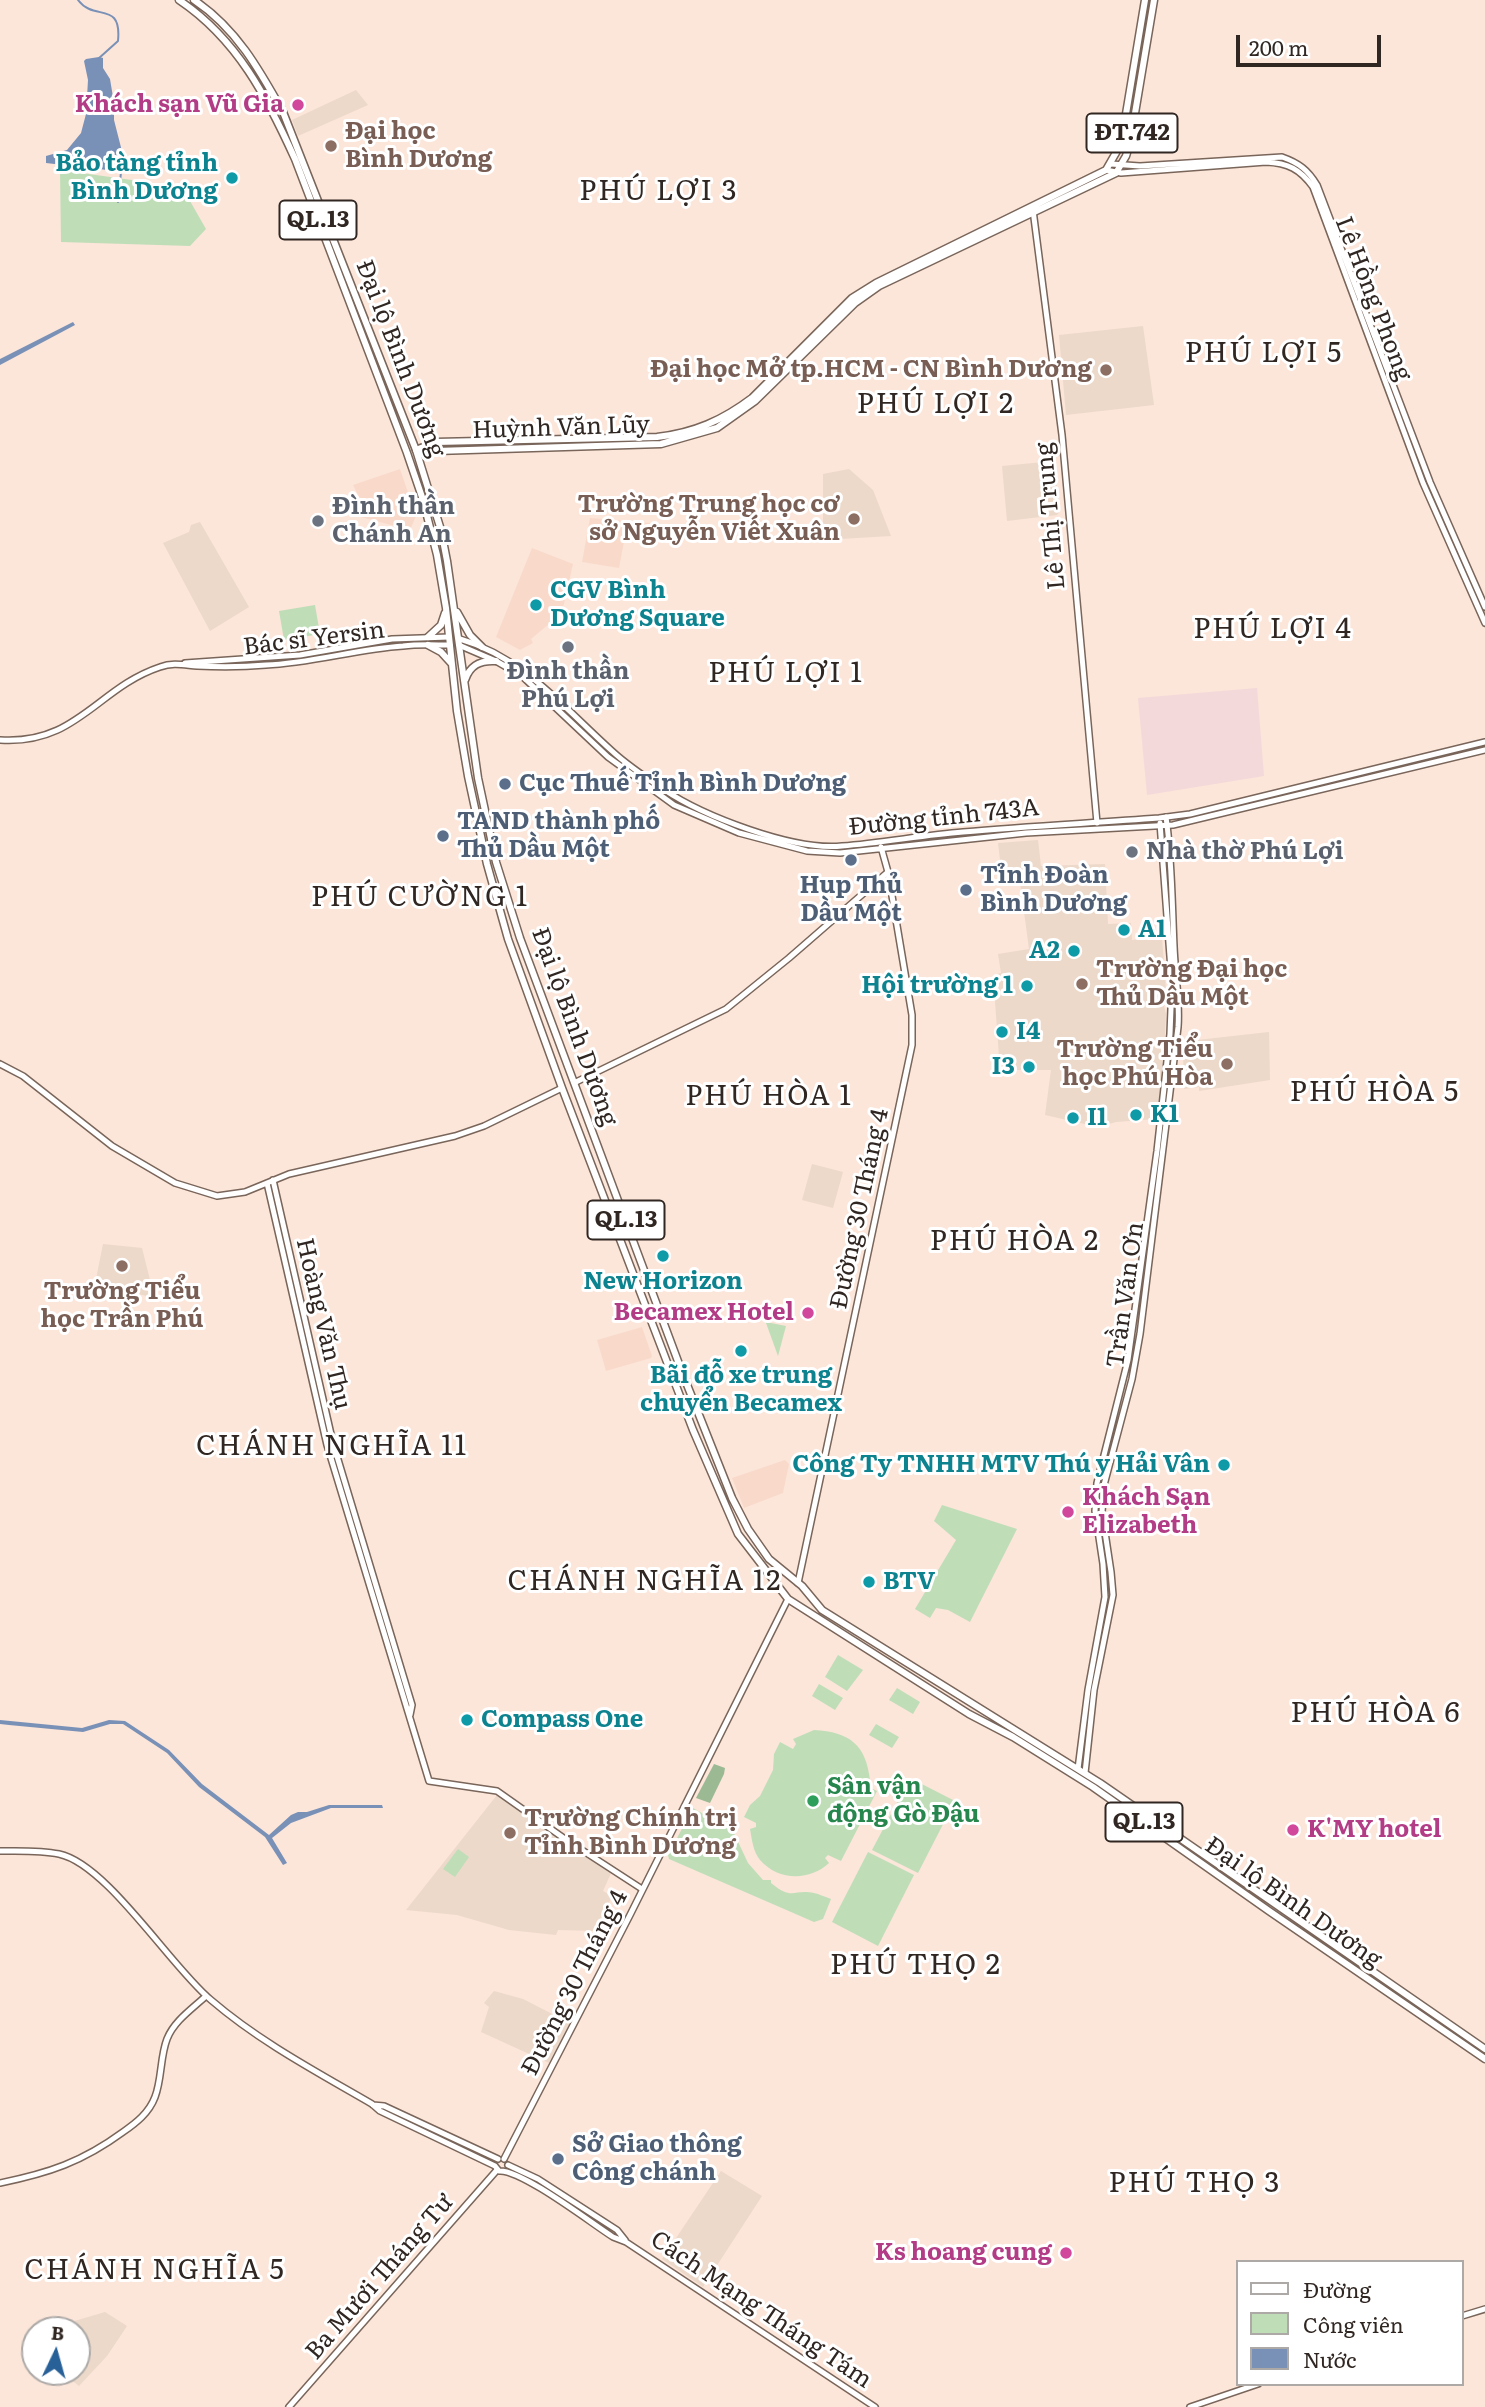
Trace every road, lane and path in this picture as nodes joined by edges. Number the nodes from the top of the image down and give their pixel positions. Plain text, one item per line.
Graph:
1 (179, 0) edge
2 (194, 0) edge
3 (1145, 0) edge
4 (1154, 0) edge
5 (236, 36) junction
6 (228, 43) junction
7 (1121, 166) junction
8 (1109, 167) junction
9 (1116, 173) junction
10 (1033, 209) junction
11 (416, 450) junction
12 (407, 453) junction
13 (455, 607) junction
14 (1485, 607) edge
15 (446, 608) junction
16 (1485, 623) edge
17 (428, 641) junction
18 (450, 641) junction
19 (460, 642) junction
20 (482, 647) junction
21 (496, 661) junction
22 (453, 666) junction
23 (464, 682) junction
24 (550, 697) junction
25 (0, 740) edge
26 (1485, 742) edge
27 (1485, 750) edge
28 (1163, 818) junction
29 (1097, 823) junction
30 (1164, 826) junction
31 (880, 841) junction
32 (881, 849) junction
33 (496, 862) junction
34 (487, 864) junction
35 (888, 872) junction
36 (0, 1063) edge
37 (576, 1082) junction
38 (562, 1088) junction
39 (270, 1182) junction
40 (677, 1357) junction
41 (668, 1360) junction
42 (798, 1583) junction
43 (804, 1589) junction
44 (789, 1599) junction
45 (1078, 1769) junction
46 (1085, 1773) junction
47 (0, 1851) edge
48 (642, 1889) junction
49 (1270, 1901) junction
50 (1269, 1911) junction
51 (206, 1996) junction
52 (1485, 2049) edge
53 (1485, 2059) edge
54 (372, 2104) junction
55 (501, 2159) junction
56 (507, 2167) junction
57 (496, 2168) junction
58 (0, 2183) edge
59 (1485, 2309) edge
60 (1464, 2315) edge
61 (1252, 2386) edge
62 (289, 2407) edge
63 (875, 2407) edge
64 (1190, 2407) edge

1 - 6 main road, Đại lộ Bình Dương / QL.13
2 - 5 main road, Đại lộ Bình Dương / QL.13
3 - 8 main road, ĐT.742
4 - 7 main road, Huỳnh Văn Lũy / ĐT.742
5 - 6 main road
5 - 11 main road, Đại lộ Bình Dương / QL.13
6 - 12 main road, Đại lộ Bình Dương / QL.13
7 - 8 street, Lê Hồng Phong
7 - 9 main road, Huỳnh Văn Lũy / ĐT.742
7 - 14 street, Lê Hồng Phong
8 - 9 street, Lê Hồng Phong
8 - 10 main road, ĐT.742
9 - 10 main road, Huỳnh Văn Lũy / ĐT.742
9 - 16 street, Lê Hồng Phong
10 - 11 main road, Huỳnh Văn Lũy / ĐT.742
10 - 29 street, Lê Thị Trung
11 - 12 main road
11 - 13 main road, Đại lộ Bình Dương / QL.13
12 - 15 main road, Đại lộ Bình Dương / QL.13
13 - 19 main road, Đại lộ Bình Dương / QL.13
13 - 20 main road
15 - 17 main road
15 - 18 main road, Đại lộ Bình Dương / QL.13
17 - 18 street, Bác sĩ Yersin
17 - 22 main road
17 - 25 street, Bác sĩ Yersin
18 - 19 main road
18 - 22 main road, Đại lộ Bình Dương / QL.13
19 - 20 street, Đường tỉnh 743A
19 - 21 street, Đường tỉnh 743A
19 - 23 main road, Đại lộ Bình Dương / QL.13
20 - 24 street, Đường tỉnh 743A
21 - 23 main road
21 - 24 street, Đường tỉnh 743A
22 - 34 main road, Đại lộ Bình Dương / QL.13
23 - 33 main road, Đại lộ Bình Dương / QL.13
24 - 31 street, Đường tỉnh 743A
24 - 32 street, Đường tỉnh 743A
26 - 28 street, Đường tỉnh 743A
27 - 30 street, Đường tỉnh 743A
28 - 29 street, Đường tỉnh 743A
28 - 30 street, Trần Văn Ơn
29 - 31 street, Đường tỉnh 743A
30 - 32 street, Đường tỉnh 743A
30 - 45 street, Trần Văn Ơn
30 - 46 street, Trần Văn Ơn
31 - 32 street, Đường 30 Tháng 4
32 - 35 street, Đường 30 Tháng 4
33 - 34 main road
33 - 37 main road, Đại lộ Bình Dương / QL.13
34 - 38 main road, Đại lộ Bình Dương / QL.13
35 - 37 street
35 - 42 street, Đường 30 Tháng 4
36 - 39 street
37 - 38 main road
37 - 40 main road, Đại lộ Bình Dương / QL.13
38 - 39 street
38 - 41 main road, Đại lộ Bình Dương / QL.13
39 - 48 street, Hoàng Văn Thụ
40 - 41 main road
40 - 42 main road, Đại lộ Bình Dương / QL.13
41 - 44 main road, Đại lộ Bình Dương / QL.13
42 - 43 main road, QL.13
42 - 44 main road
43 - 44 main road
43 - 45 main road, Đại lộ Bình Dương / QL.13
44 - 48 street, Đường 30 Tháng 4
44 - 50 main road, Đại lộ Bình Dương / QL.13
45 - 46 main road, Đại lộ Bình Dương / QL.13
46 - 49 main road, Đại lộ Bình Dương / QL.13
47 - 51 street
48 - 55 street, Đường 30 Tháng 4
49 - 50 main road
49 - 52 main road, Đại lộ Bình Dương / QL.13
50 - 53 main road, Đại lộ Bình Dương / QL.13
51 - 54 street
51 - 58 street
54 - 55 street
54 - 57 street
55 - 56 street
55 - 57 street, Ba Mươi Tháng Tư
56 - 57 street
56 - 63 street, Cách Mạng Tháng Tám
57 - 62 street, Ba Mươi Tháng Tư
59 - 60 street
61 - 64 street

